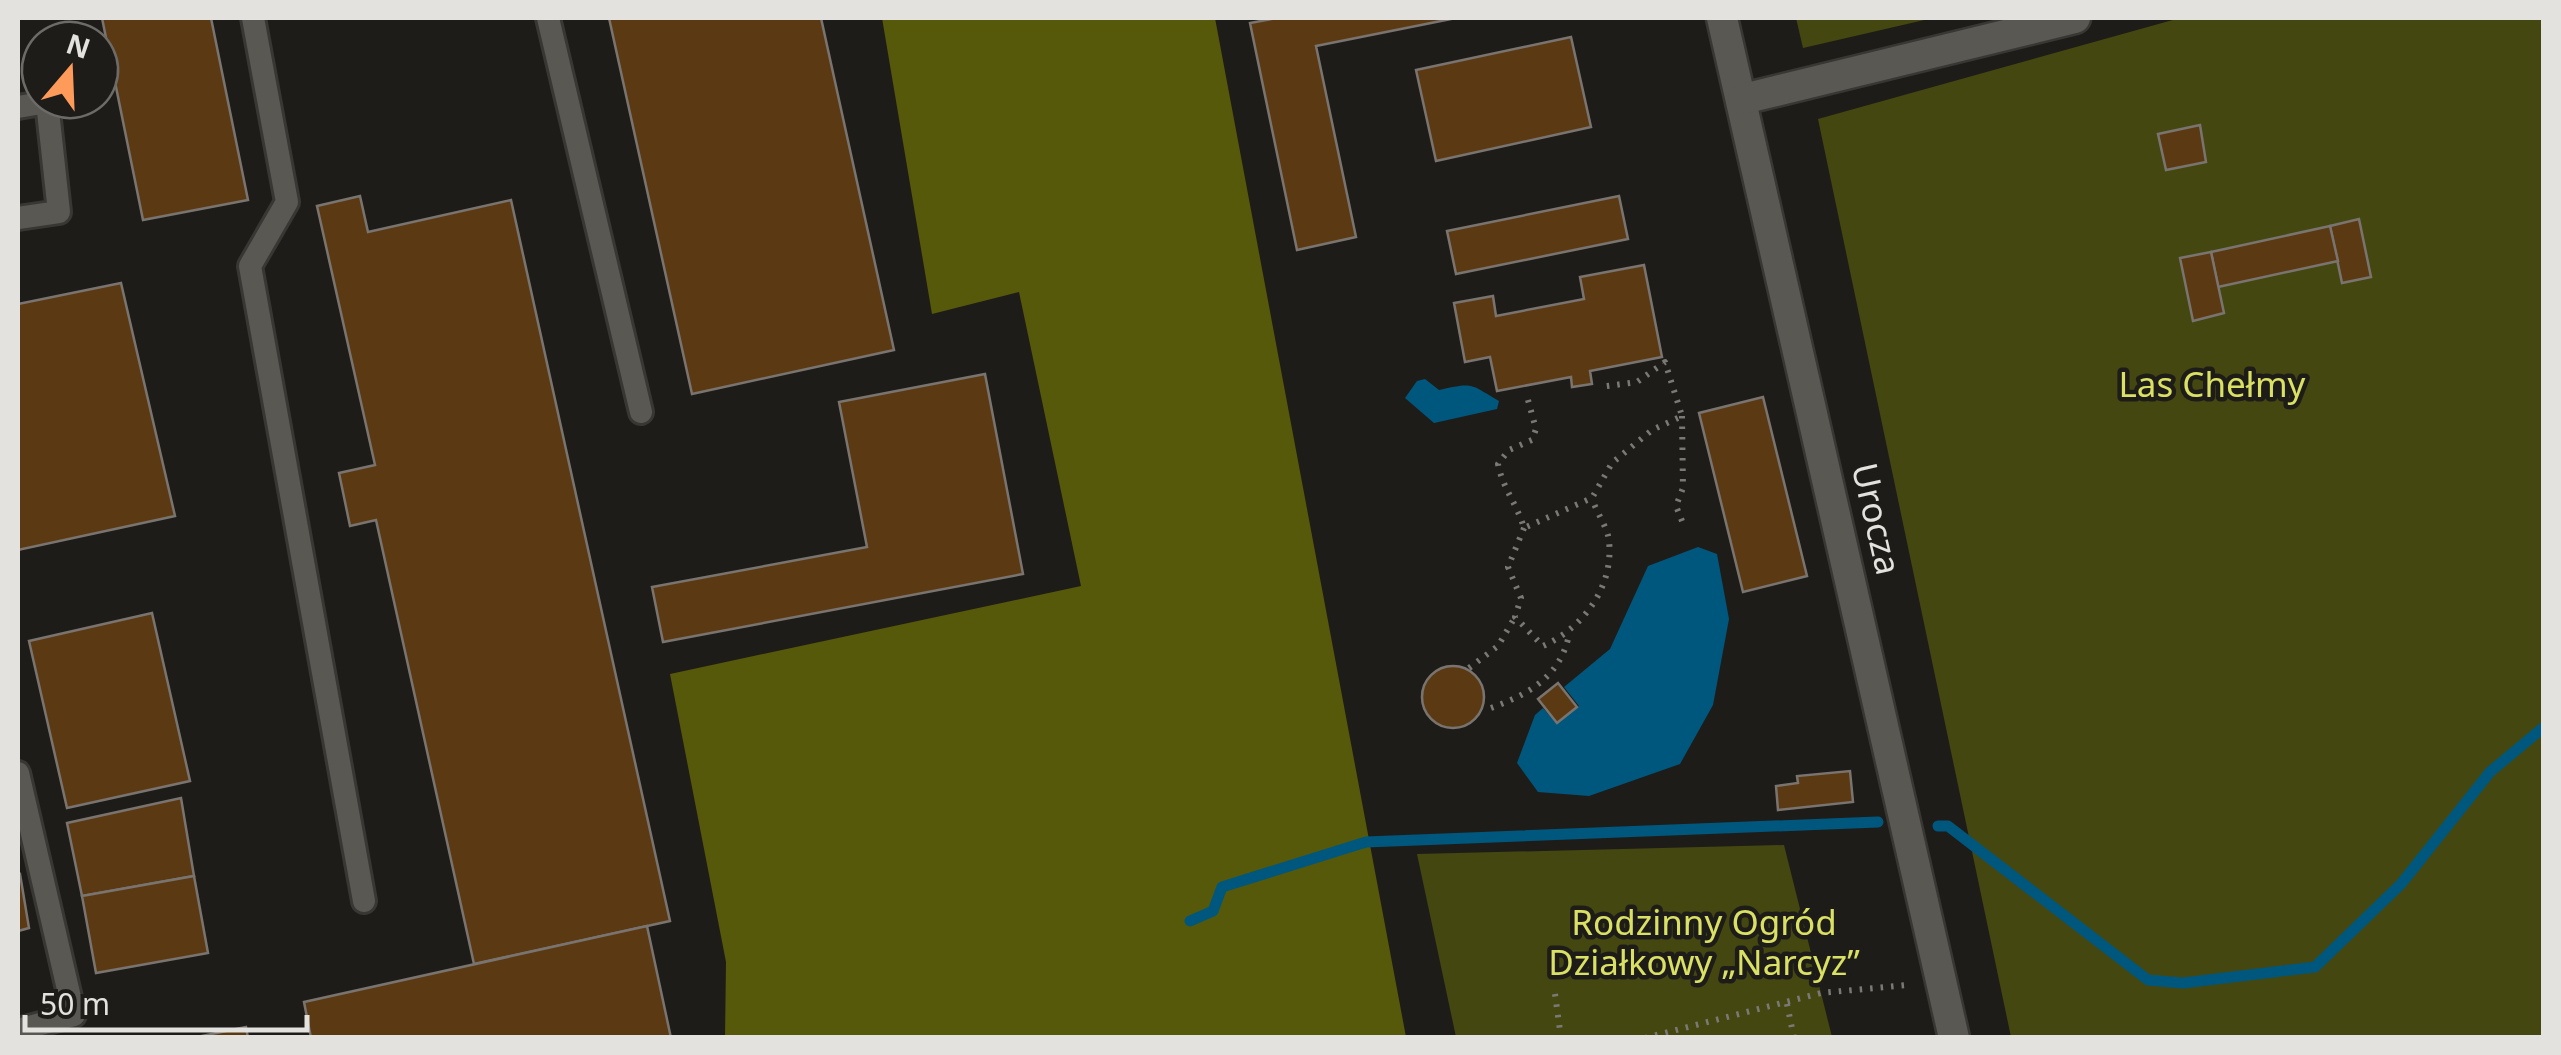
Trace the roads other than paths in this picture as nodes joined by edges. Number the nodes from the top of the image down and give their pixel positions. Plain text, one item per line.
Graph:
1 (253, 18) edge
2 (548, 18) edge
3 (1722, 18) edge
4 (2075, 18) edge
5 (1744, 99) junction
6 (18, 107) edge
7 (18, 218) edge
8 (641, 412) dead end
9 (18, 773) edge
10 (364, 901) dead end
11 (18, 1030) edge
12 (1954, 1038) edge

1 - 10 lane
2 - 8 lane
3 - 5 street, Urocza
4 - 5 street
5 - 12 street, Urocza
6 - 7 lane
9 - 11 lane

